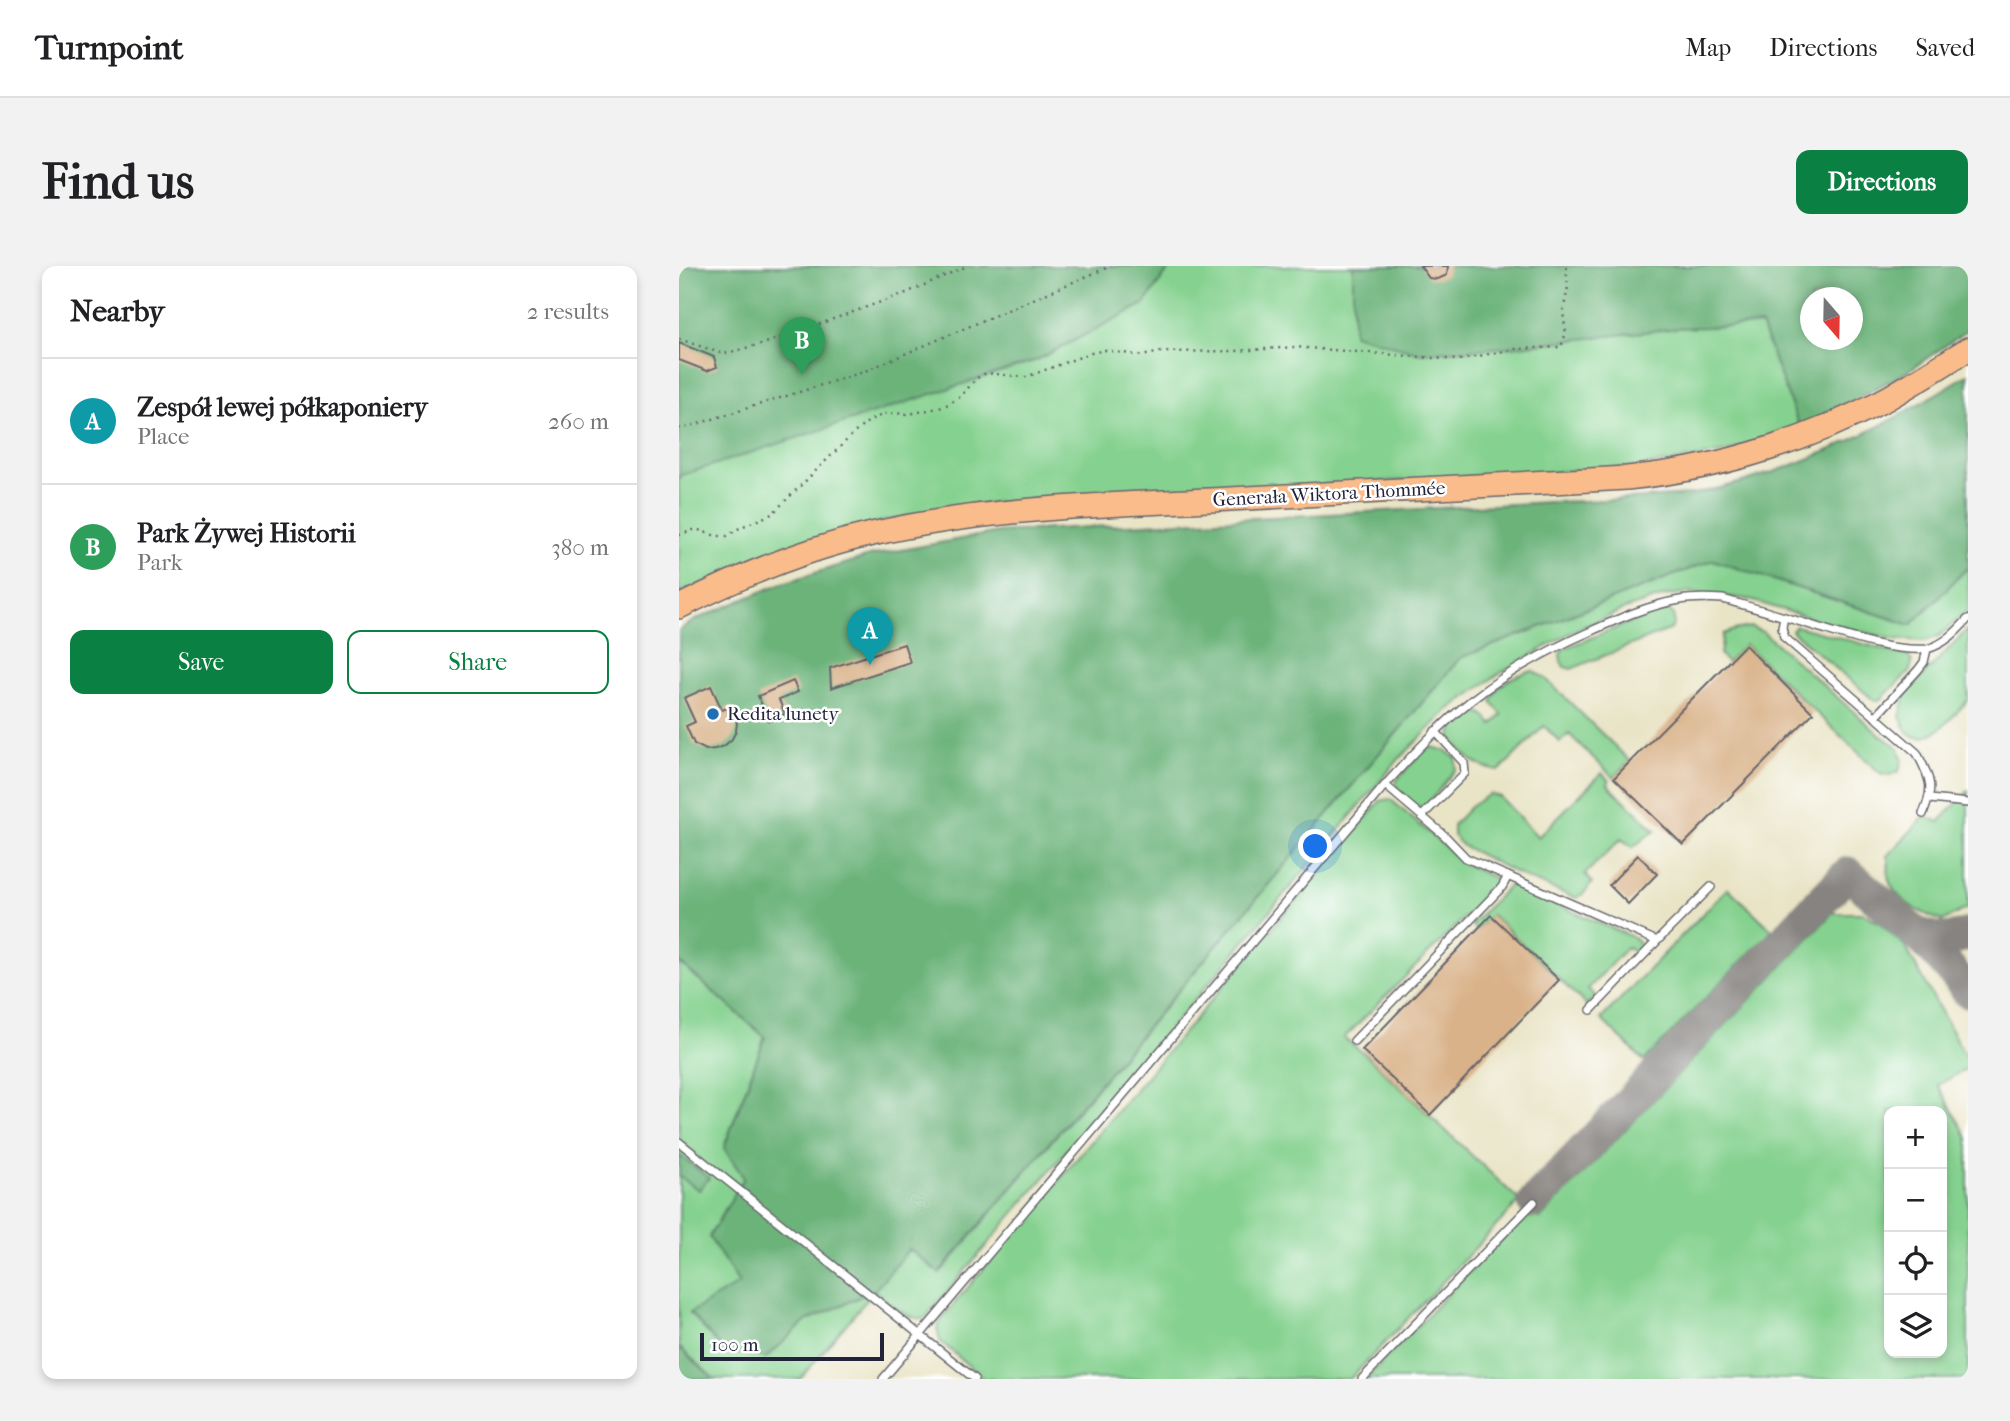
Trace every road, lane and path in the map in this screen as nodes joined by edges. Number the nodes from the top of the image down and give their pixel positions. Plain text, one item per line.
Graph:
1 (967, 266) edge
2 (1111, 266) edge
3 (1566, 266) edge
4 (679, 340) edge
5 (1968, 349) edge
6 (679, 428) edge
7 (679, 535) edge
8 (679, 607) edge
9 (1784, 617) junction
10 (1968, 619) edge
11 (1927, 649) junction
12 (1875, 717) junction
13 (1435, 731) junction
14 (1385, 785) junction
15 (1930, 799) junction
16 (1968, 803) edge
17 (1923, 814) dead end
18 (1422, 816) junction
19 (1507, 876) junction
20 (1711, 887) dead end
21 (1657, 941) junction
22 (1591, 1010) dead end
23 (1354, 1041) dead end
24 (679, 1142) edge
25 (1534, 1202) dead end
26 (921, 1335) junction
27 (883, 1379) edge
28 (975, 1379) edge
29 (1362, 1379) edge

1 - 4 path
2 - 6 path
3 - 7 path
5 - 8 main road, Generała Wiktora Thommée
9 - 11 lane
9 - 12 lane
9 - 13 lane
10 - 11 lane
11 - 12 lane
12 - 15 lane
13 - 14 lane
13 - 18 lane
14 - 18 lane
14 - 26 lane
15 - 16 lane
15 - 17 lane
18 - 19 lane
19 - 21 lane
19 - 23 lane
20 - 21 lane
21 - 22 lane
24 - 26 lane
25 - 29 lane
26 - 27 lane
26 - 28 lane

